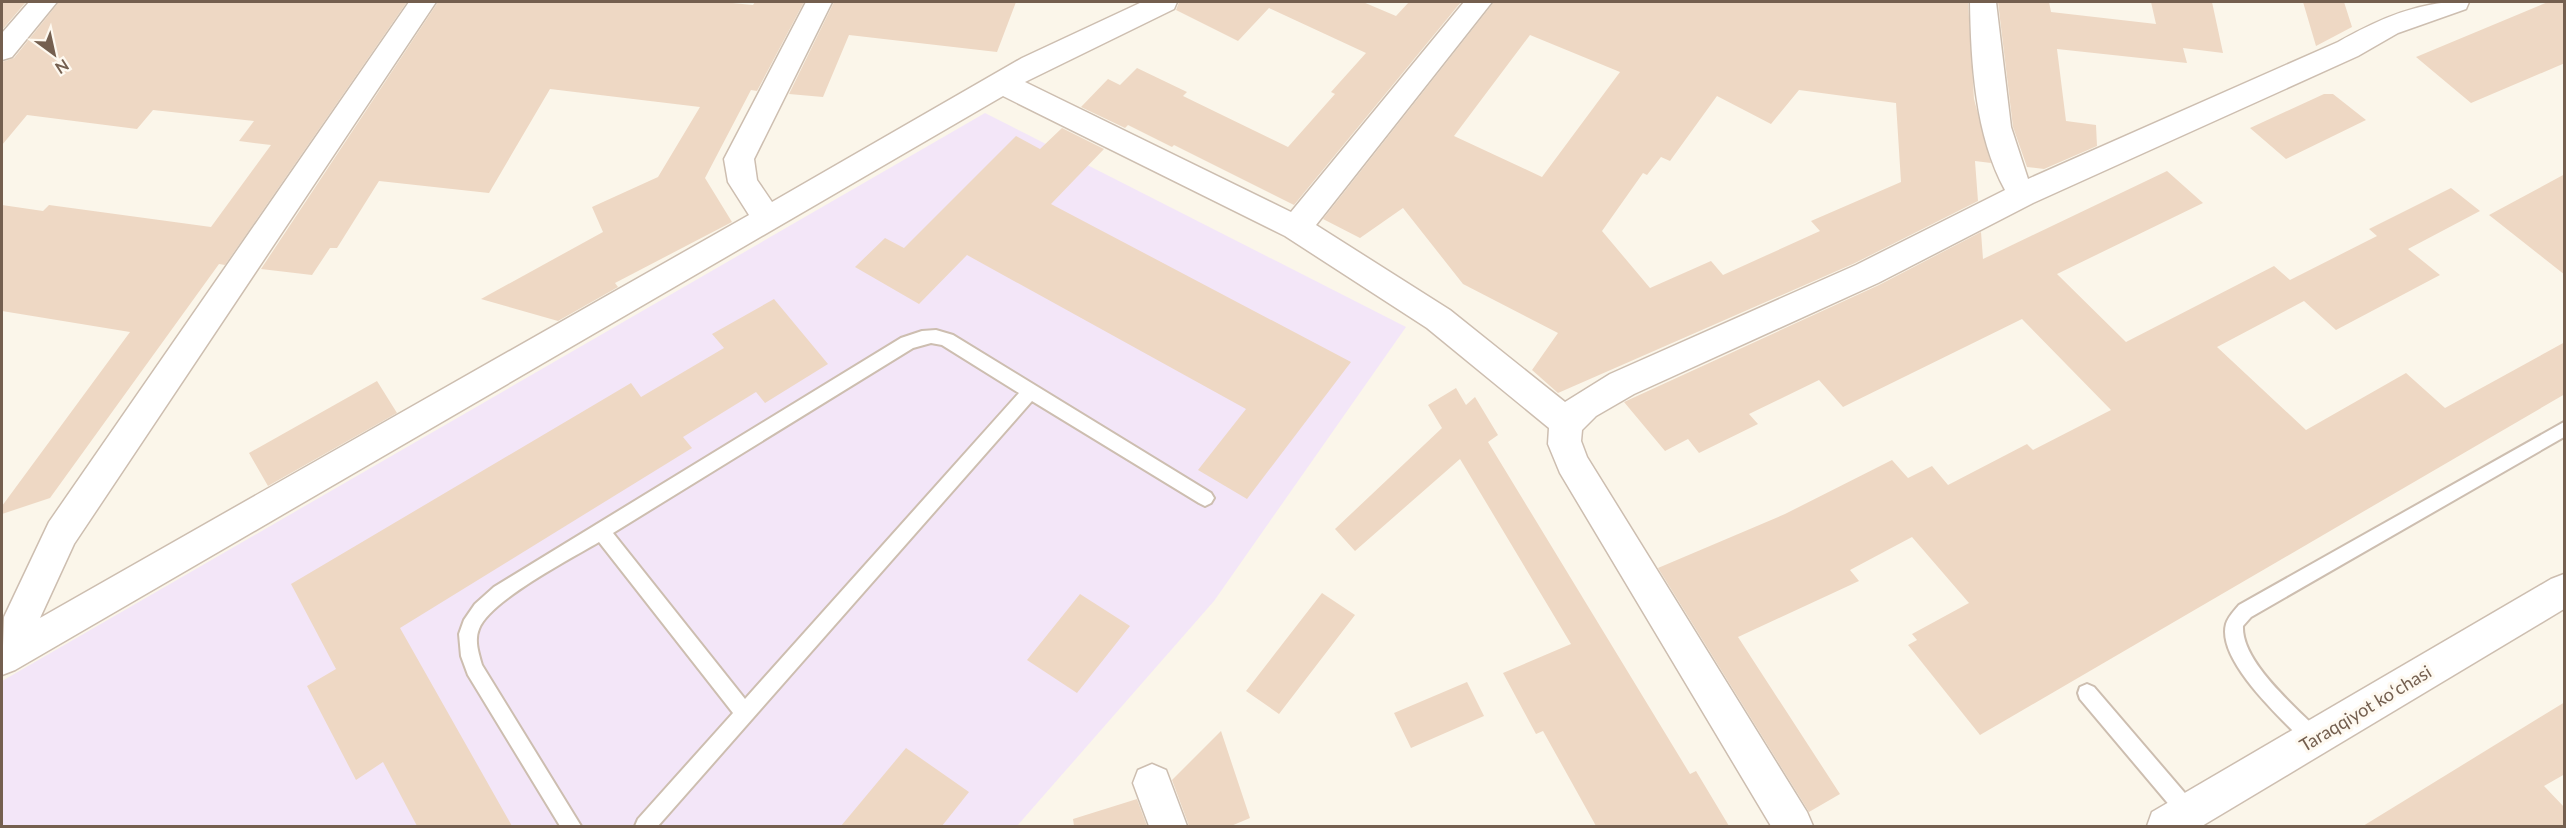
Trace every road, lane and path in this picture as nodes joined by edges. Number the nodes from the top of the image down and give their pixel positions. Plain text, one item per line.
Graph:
1 (44, 2) edge
2 (423, 2) edge
3 (819, 2) edge
4 (1164, 2) edge
5 (1479, 2) edge
6 (1983, 2) edge
7 (2456, 2) edge
8 (2384, 14) edge
9 (2, 50) edge
10 (1002, 83) junction
11 (2022, 195) junction
12 (766, 217) junction
13 (1296, 228) junction
14 (1031, 391) junction
15 (1568, 423) junction
16 (2565, 429) edge
17 (1205, 498) dead end
18 (601, 531) junction
19 (2565, 590) edge
20 (9, 654) edge
21 (2087, 693) dead end
22 (745, 713) junction
23 (2314, 739) junction
24 (1152, 783) dead end
25 (2177, 820) edge
26 (571, 826) edge
27 (645, 826) edge
28 (1168, 826) edge
29 (1793, 826) edge

1 - 9 street
2 - 20 street
3 - 12 street
4 - 10 street
5 - 13 street
6 - 11 street
7 - 8 street
8 - 11 street
10 - 12 street
10 - 13 street
11 - 15 street
12 - 20 street
13 - 15 street
14 - 17 lane
14 - 18 lane
14 - 22 lane
15 - 29 street
16 - 23 lane
18 - 22 lane
18 - 26 lane
19 - 23 street, Taraqqiyot koʻchasi
21 - 25 lane
22 - 27 lane
23 - 25 street, Taraqqiyot koʻchasi
24 - 28 street

